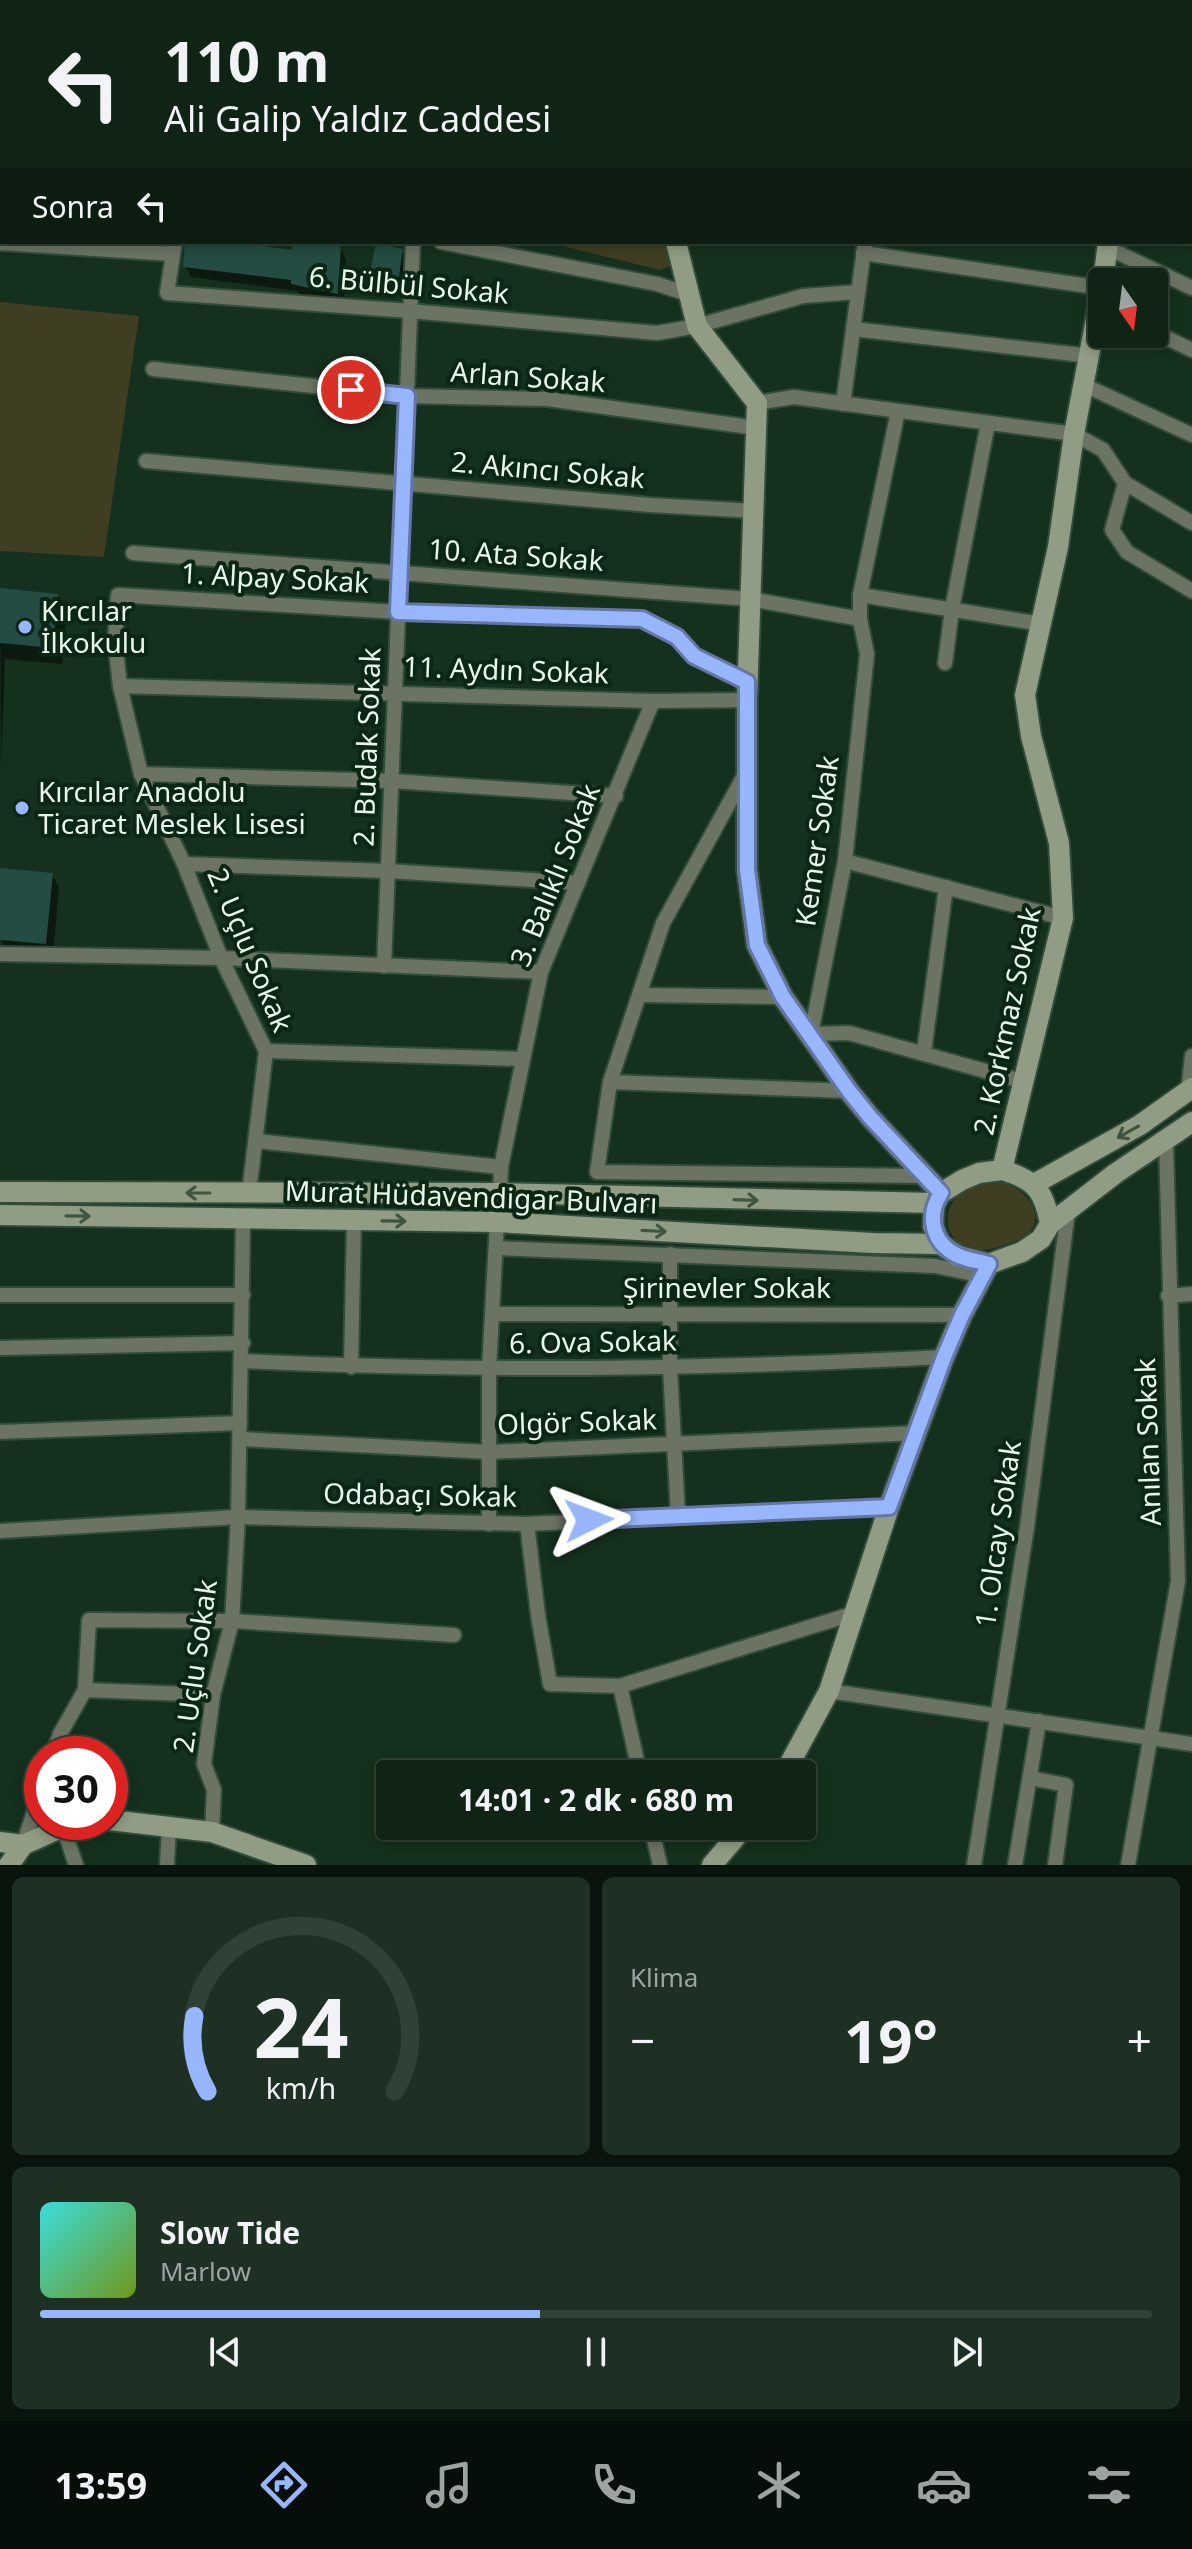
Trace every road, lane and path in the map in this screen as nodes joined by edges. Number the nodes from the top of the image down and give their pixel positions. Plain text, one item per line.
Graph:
1 (55, 244) edge
2 (413, 244) edge
3 (465, 244) edge
4 (677, 244) edge
5 (1108, 245) edge
6 (112, 246) edge
7 (174, 248) edge
8 (864, 248) edge
9 (1105, 268) edge
10 (1192, 288) edge
11 (858, 292) junction
12 (1088, 292) edge
13 (688, 294) junction
14 (410, 311) junction
15 (697, 326) junction
16 (853, 329) junction
17 (1168, 339) edge
18 (1092, 348) edge
19 (1192, 350) edge
20 (1091, 356) junction
21 (153, 369) dead end
22 (1084, 385) junction
23 (407, 396) junction
24 (757, 403) junction
25 (843, 404) junction
26 (898, 411) junction
27 (988, 423) junction
28 (757, 428) junction
29 (1074, 434) junction
30 (1192, 435) edge
31 (146, 461) dead end
32 (1125, 483) junction
33 (403, 484) junction
34 (755, 511) junction
35 (1192, 523) edge
36 (133, 553) dead end
37 (400, 572) junction
38 (1192, 591) edge
39 (118, 595) joint
40 (860, 595) junction
41 (750, 599) junction
42 (952, 609) junction
43 (398, 612) junction
44 (860, 619) junction
45 (1042, 624) junction
46 (945, 663) dead end
47 (120, 686) junction
48 (747, 691) junction
49 (395, 692) junction
50 (653, 701) junction
51 (747, 770) junction
52 (141, 774) junction
53 (392, 781) junction
54 (616, 796) junction
55 (845, 861) junction
56 (184, 864) junction
57 (388, 871) junction
58 (578, 883) junction
59 (946, 887) junction
60 (1063, 918) junction
61 (0, 954) edge
62 (221, 958) junction
63 (384, 966) junction
64 (541, 972) junction
65 (640, 995) junction
66 (783, 997) junction
67 (811, 1034) junction
68 (266, 1051) junction
69 (924, 1052) junction
70 (1192, 1056) edge
71 (522, 1059) junction
72 (610, 1082) junction
73 (1025, 1082) junction
74 (1190, 1090) edge
75 (849, 1091) junction
76 (1192, 1122) edge
77 (256, 1141) junction
78 (1166, 1142) junction
79 (501, 1167) junction
80 (1002, 1170) junction
81 (923, 1176) junction
82 (1034, 1184) junction
83 (0, 1192) edge
84 (249, 1193) junction
85 (500, 1193) junction
86 (938, 1198) junction
87 (1068, 1211) junction
88 (0, 1215) edge
89 (243, 1219) junction
90 (354, 1220) junction
91 (497, 1222) junction
92 (1050, 1224) junction
93 (940, 1244) junction
94 (496, 1248) junction
95 (670, 1254) junction
96 (986, 1270) junction
97 (1192, 1294) edge
98 (0, 1295) edge
99 (243, 1295) junction
100 (1168, 1296) junction
101 (492, 1314) junction
102 (668, 1314) junction
103 (962, 1315) junction
104 (243, 1343) junction
105 (0, 1348) edge
106 (944, 1357) junction
107 (242, 1361) junction
108 (351, 1367) junction
109 (670, 1368) junction
110 (489, 1369) junction
111 (240, 1423) junction
112 (0, 1432) edge
113 (917, 1433) junction
114 (240, 1439) junction
115 (673, 1444) junction
116 (489, 1452) junction
117 (889, 1507) junction
118 (678, 1515) junction
119 (238, 1517) junction
120 (489, 1524) junction
121 (527, 1524) junction
122 (0, 1531) edge
123 (1185, 1580) edge
124 (855, 1613) junction
125 (232, 1621) junction
126 (454, 1635) dead end
127 (620, 1686) junction
128 (85, 1690) junction
129 (829, 1691) junction
130 (213, 1695) junction
131 (996, 1715) junction
132 (1039, 1721) junction
133 (59, 1736) edge
134 (1151, 1737) junction
135 (1192, 1744) edge
136 (637, 1760) edge
137 (792, 1760) edge
138 (1030, 1778) junction
139 (128, 1822) edge
140 (169, 1826) junction
141 (212, 1832) junction
142 (25, 1840) edge
143 (34, 1840) edge
144 (67, 1840) edge
145 (654, 1840) edge
146 (733, 1840) edge
147 (0, 1842) edge
148 (23, 1845) junction
149 (276, 1860) edge
150 (9, 1865) edge
151 (76, 1865) edge
152 (167, 1865) edge
153 (306, 1865) edge
154 (660, 1865) edge
155 (712, 1865) edge
156 (974, 1865) edge
157 (1015, 1865) edge
158 (1055, 1865) edge
159 (1128, 1865) edge

1 - 6 street
2 - 14 street, 2. Budak Sokak
3 - 13 street
4 - 13 main road
5 - 9 main road
5 - 10 street
6 - 7 street
7 - 14 street, 6. Bülbül Sokak
8 - 11 street
8 - 12 street
11 - 15 street, 6. Bülbül Sokak
11 - 16 street
13 - 15 main road
14 - 15 street, 6. Bülbül Sokak
14 - 23 street, 2. Budak Sokak
15 - 24 main road
16 - 20 street
16 - 25 street
17 - 19 street
18 - 20 main road
20 - 22 main road
21 - 23 street, Arlan Sokak
22 - 29 main road
22 - 30 street
23 - 28 street, Arlan Sokak
23 - 33 street, 2. Budak Sokak
24 - 25 street
24 - 28 main road
25 - 26 street
26 - 27 street
26 - 40 street, Kemer Sokak
27 - 29 street
27 - 42 street
28 - 34 main road
29 - 32 street
29 - 45 main road
31 - 33 street, 2. Akıncı Sokak
32 - 35 street
32 - 38 street
33 - 34 street, 2. Akıncı Sokak
33 - 37 street, 2. Budak Sokak
34 - 41 main road
36 - 37 street, 10. Ata Sokak
37 - 41 street, 10. Ata Sokak
37 - 43 street, 2. Budak Sokak
39 - 43 street, 1. Alpay Sokak
39 - 47 street, 2. Uçlu Sokak
40 - 42 street
40 - 44 street, Kemer Sokak
41 - 44 street, 10. Ata Sokak
41 - 48 main road
42 - 45 street
42 - 46 street
43 - 48 street, 1. Alpay Sokak
43 - 49 street, 2. Budak Sokak
44 - 55 street, Kemer Sokak
45 - 60 main road, 2. Korkmaz Sokak
47 - 49 street, 11. Aydın Sokak
47 - 52 street, 2. Uçlu Sokak
48 - 50 street, 11. Aydın Sokak
48 - 51 main road
49 - 50 street, 11. Aydın Sokak
49 - 53 street, 2. Budak Sokak
50 - 54 street, 3. Balıklı Sokak
51 - 65 street
51 - 66 main road
52 - 53 street
52 - 56 street, 2. Uçlu Sokak
53 - 54 street
53 - 57 street, 2. Budak Sokak
54 - 58 street, 3. Balıklı Sokak
55 - 59 street
55 - 67 street, Kemer Sokak
56 - 57 street
56 - 62 street, 2. Uçlu Sokak
57 - 58 street
57 - 63 street, 2. Budak Sokak
58 - 64 street, 3. Balıklı Sokak
59 - 60 street
59 - 69 street
60 - 73 main road, 2. Korkmaz Sokak
61 - 62 street
62 - 63 street
62 - 68 street, 2. Uçlu Sokak
63 - 64 street
64 - 71 street, 3. Balıklı Sokak
65 - 66 street
65 - 72 street
66 - 67 main road
67 - 69 street
67 - 75 main road
68 - 71 street
68 - 77 street, 2. Uçlu Sokak
69 - 73 street
70 - 74 street
71 - 79 street, 3. Balıklı Sokak
72 - 75 street
72 - 81 street
73 - 80 main road, 2. Korkmaz Sokak
74 -> 82 main road
75 - 81 main road
76 - 78 main road
77 - 79 street
77 - 84 street, 2. Uçlu Sokak
78 - 87 main road
78 - 100 street, Anılan Sokak
79 - 85 street, 3. Balıklı Sokak
80 - 82 main road
80 - 86 main road
81 - 86 main road
82 - 92 main road
84 -> 83 main road, Murat Hüdavendigar Bulvarı
84 - 85 main road, Murat Hüdavendigar Bulvarı
85 -> 86 main road, Murat Hüdavendigar Bulvarı
86 - 93 main road
87 - 92 main road
87 - 131 street, 1. Olcay Sokak
88 -> 89 main road, Murat Hüdavendigar Bulvarı
89 - 90 main road, Murat Hüdavendigar Bulvarı
89 - 99 street, 2. Uçlu Sokak
90 -> 91 main road, Murat Hüdavendigar Bulvarı
90 - 108 street
91 -> 93 main road, Murat Hüdavendigar Bulvarı
91 - 94 street
92 - 96 main road
93 - 96 main road
94 - 95 street
94 - 101 street
95 - 96 street
95 - 102 street
96 - 103 main road
97 - 100 street
98 - 99 street
99 - 104 street, 2. Uçlu Sokak
100 - 123 street, Anılan Sokak
101 - 102 street, Şirinevler Sokak
101 - 110 street
102 - 103 street, Şirinevler Sokak
102 - 109 street
103 - 106 main road
104 - 105 street
104 - 107 street, 2. Uçlu Sokak
106 - 109 street, 6. Ova Sokak
106 - 113 main road
107 - 108 street, 6. Ova Sokak
107 - 111 street, 2. Uçlu Sokak
108 - 110 street, 6. Ova Sokak
109 - 110 street, 6. Ova Sokak
109 - 115 street
110 - 116 street
111 - 112 street
111 - 114 street, 2. Uçlu Sokak
113 - 115 street, Olgör Sokak
113 - 117 main road
114 - 116 street, Olgör Sokak
114 - 119 street, 2. Uçlu Sokak
115 - 116 street, Olgör Sokak
115 - 118 street
116 - 120 street
117 - 118 street, Odabaçı Sokak
117 - 124 main road
118 - 121 street, Odabaçı Sokak
119 - 120 street, Odabaçı Sokak
119 - 122 street, Odabaçı Sokak
119 - 125 street, 2. Uçlu Sokak
120 - 121 street, Odabaçı Sokak
121 - 127 street
123 - 134 street, Anılan Sokak
124 - 127 street
124 - 129 main road
125 - 126 street
125 - 128 street
125 - 130 street, 2. Uçlu Sokak
127 - 136 street
128 - 130 street
128 - 133 street
129 - 131 street
129 - 137 main road
130 - 141 street, 2. Uçlu Sokak
131 - 132 street
131 - 156 street, 1. Olcay Sokak
132 - 134 street
132 - 138 street
134 - 135 street
134 - 159 street, Anılan Sokak
138 - 157 street
138 - 158 street
139 - 140 main road
140 - 141 main road
140 - 152 street
141 - 149 main road
142 - 148 street
143 - 148 main road
144 - 151 street
145 - 154 street
146 - 155 main road
147 - 148 main road
148 - 150 main road
149 - 153 main road

